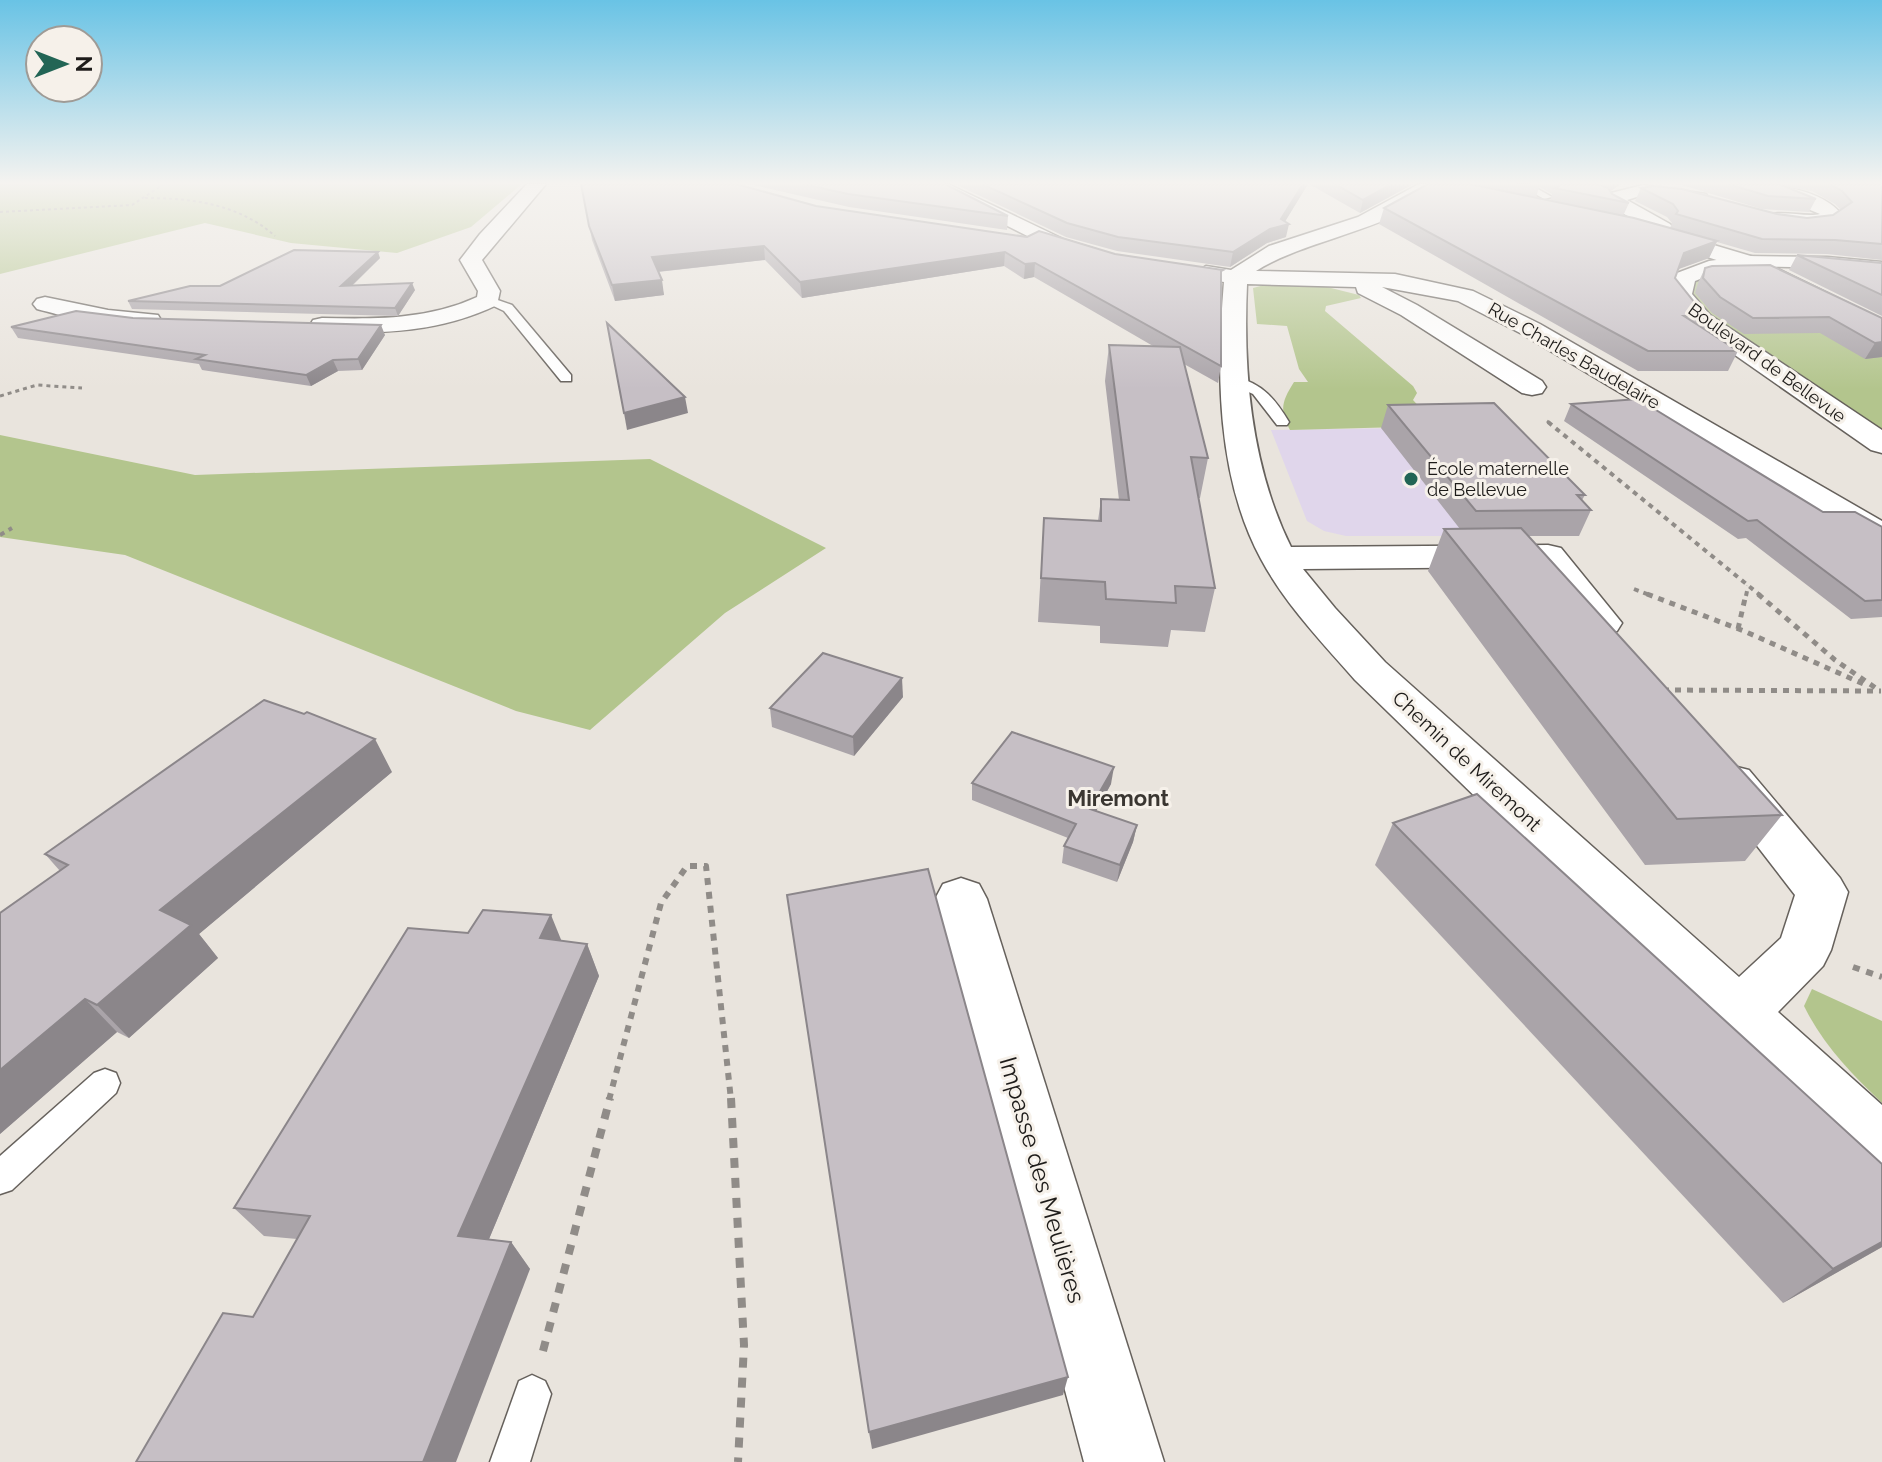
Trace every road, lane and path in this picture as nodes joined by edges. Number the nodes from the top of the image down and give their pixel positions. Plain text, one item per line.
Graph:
1 (477, 252) edge
2 (1087, 252) edge
3 (1277, 252) edge
4 (1714, 252) edge
5 (1114, 260) edge
6 (1746, 262) junction
7 (1882, 269) edge
8 (1185, 270) edge
9 (1776, 274) junction
10 (1691, 275) junction
11 (1236, 277) junction
12 (1347, 279) junction
13 (489, 300) junction
14 (45, 304) dead end
15 (171, 321) edge
16 (305, 325) edge
17 (1882, 329) edge
18 (566, 378) dead end
19 (1236, 381) junction
20 (1532, 387) dead end
21 (82, 388) dead end
22 (0, 396) edge
23 (1539, 413) dead end
24 (1282, 422) dead end
25 (1882, 444) edge
26 (12, 528) dead end
27 (0, 535) edge
28 (1882, 535) edge
29 (1548, 556) junction
30 (1278, 558) junction
31 (1748, 586) junction
32 (1738, 629) junction
33 (1657, 690) joint
34 (1881, 691) edge
35 (1705, 748) edge
36 (961, 899) dead end
37 (1739, 1014) junction
38 (105, 1083) dead end
39 (1882, 1147) edge
40 (0, 1178) edge
41 (532, 1394) joint
42 (510, 1462) edge
43 (738, 1462) edge
44 (1124, 1462) edge

1 - 13 street
2 - 5 street
3 - 11 street
4 - 6 street
6 - 7 street, Boulevard de Bellevue
6 - 9 street
6 - 10 street, Boulevard de Bellevue
8 - 11 street, Rue Charles Baudelaire
9 - 10 lane
9 - 17 street
10 - 25 street, Boulevard de Bellevue
11 - 12 street, Rue Charles Baudelaire
11 - 19 street, Chemin de Miremont
12 - 20 street
12 - 28 street, Rue Charles Baudelaire
13 - 16 street
13 - 18 lane
14 - 15 street
19 - 24 lane
19 - 30 street, Chemin de Miremont
21 - 22 path
23 - 31 path
26 - 27 path
29 - 30 street
29 - 32 path
29 - 33 street
30 - 37 street, Chemin de Miremont
31 - 32 path
31 - 34 path
32 - 34 path
33 - 34 path
35 - 37 street
36 - 44 street, Impasse des Meulières
37 - 39 street, Chemin de Miremont
38 - 40 lane
41 - 42 lane
41 - 43 path

